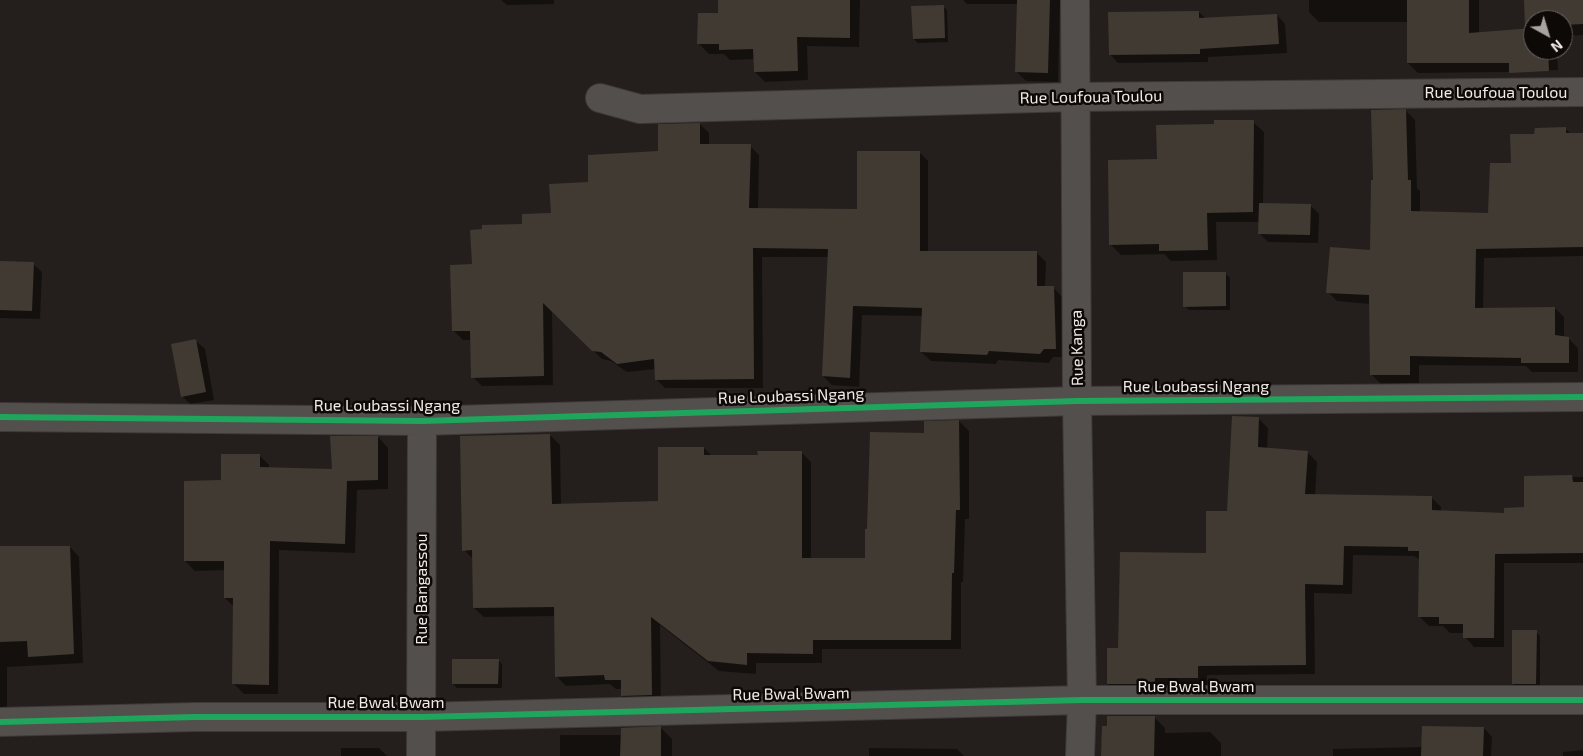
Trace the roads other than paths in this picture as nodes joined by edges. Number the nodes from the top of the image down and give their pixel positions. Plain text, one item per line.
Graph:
1 (1074, 0) edge
2 (1583, 92) edge
3 (1074, 97) junction
4 (600, 98) dead end
5 (1583, 397) edge
6 (1077, 401) junction
7 (0, 417) edge
8 (422, 422) junction
9 (1082, 700) junction
10 (1583, 700) edge
11 (422, 717) junction
12 (0, 722) edge
13 (421, 756) edge
14 (1080, 756) edge

1 - 3 street, Rue Kanga
2 - 3 street, Rue Loufoua Toulou
3 - 4 street, Rue Loufoua Toulou
3 - 6 street, Rue Kanga
5 - 6 street, Rue Loubassi Ngang
6 - 8 street, Rue Loubassi Ngang
6 - 9 street, Rue Kanga
7 - 8 street, Rue Loubassi Ngang
8 - 11 street, Rue Bangassou
9 - 10 street, Rue Bwal Bwam
9 - 11 street, Rue Bwal Bwam
9 - 14 street, Rue Kanga
11 - 12 street, Rue Bwal Bwam
11 - 13 street, Rue Bangassou

